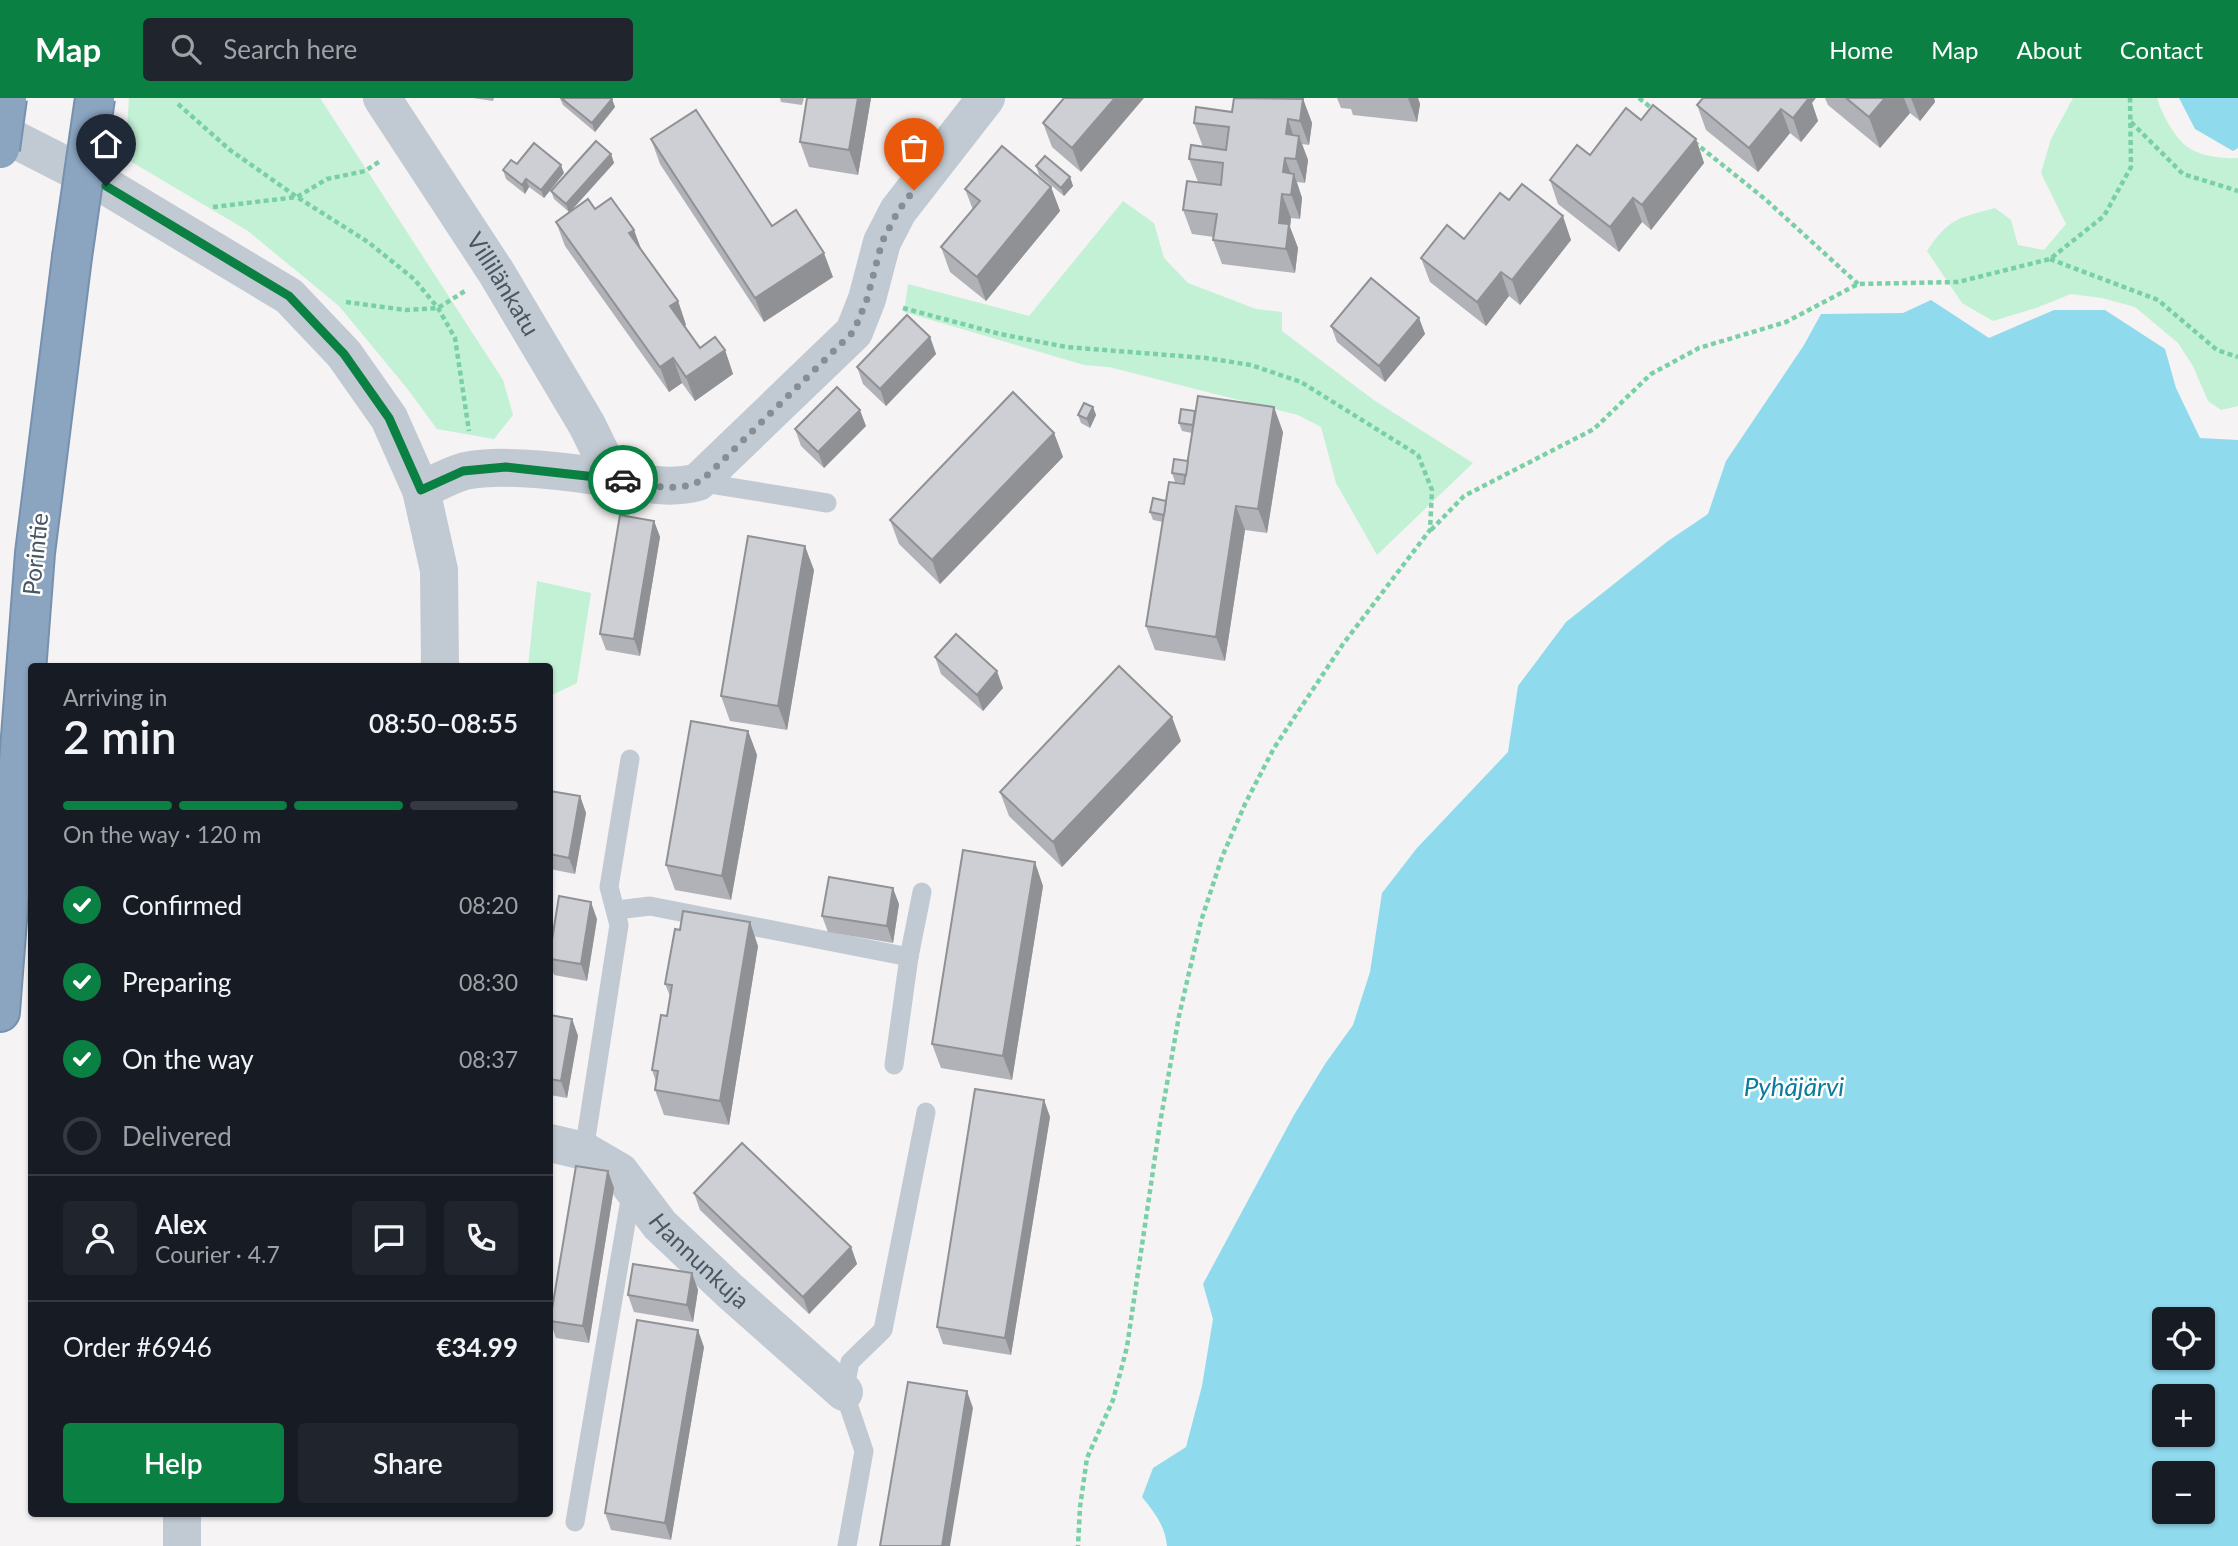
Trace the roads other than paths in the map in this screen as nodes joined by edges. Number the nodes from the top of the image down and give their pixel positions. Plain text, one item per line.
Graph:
1 (7, 98) edge
2 (95, 98) edge
3 (382, 98) edge
4 (986, 98) edge
5 (0, 132) edge
6 (0, 149) edge
7 (613, 478) junction
8 (698, 482) junction
9 (421, 490) junction
10 (827, 503) dead end
11 (440, 663) edge
12 (630, 759) dead end
13 (922, 892) dead end
14 (617, 910) junction
15 (909, 957) junction
16 (0, 1012) edge
17 (894, 1065) dead end
18 (926, 1112) dead end
19 (567, 1147) edge
20 (632, 1188) junction
21 (844, 1392) junction
22 (182, 1517) edge
23 (575, 1522) dead end
24 (182, 1546) edge
25 (847, 1546) edge

1 - 6 highway, bridge
2 - 16 highway, Porintie, bridge
3 - 7 street, Villilänkatu
4 - 8 street
5 - 9 street
7 - 8 street
7 - 9 street
8 - 10 lane
9 - 11 street
12 - 14 lane
13 - 15 lane
14 - 15 lane
14 - 19 lane
15 - 17 lane
18 - 21 lane
19 - 20 street, Hannunkuja
20 - 21 street, Hannunkuja
20 - 23 lane
21 - 25 lane
22 - 24 street

